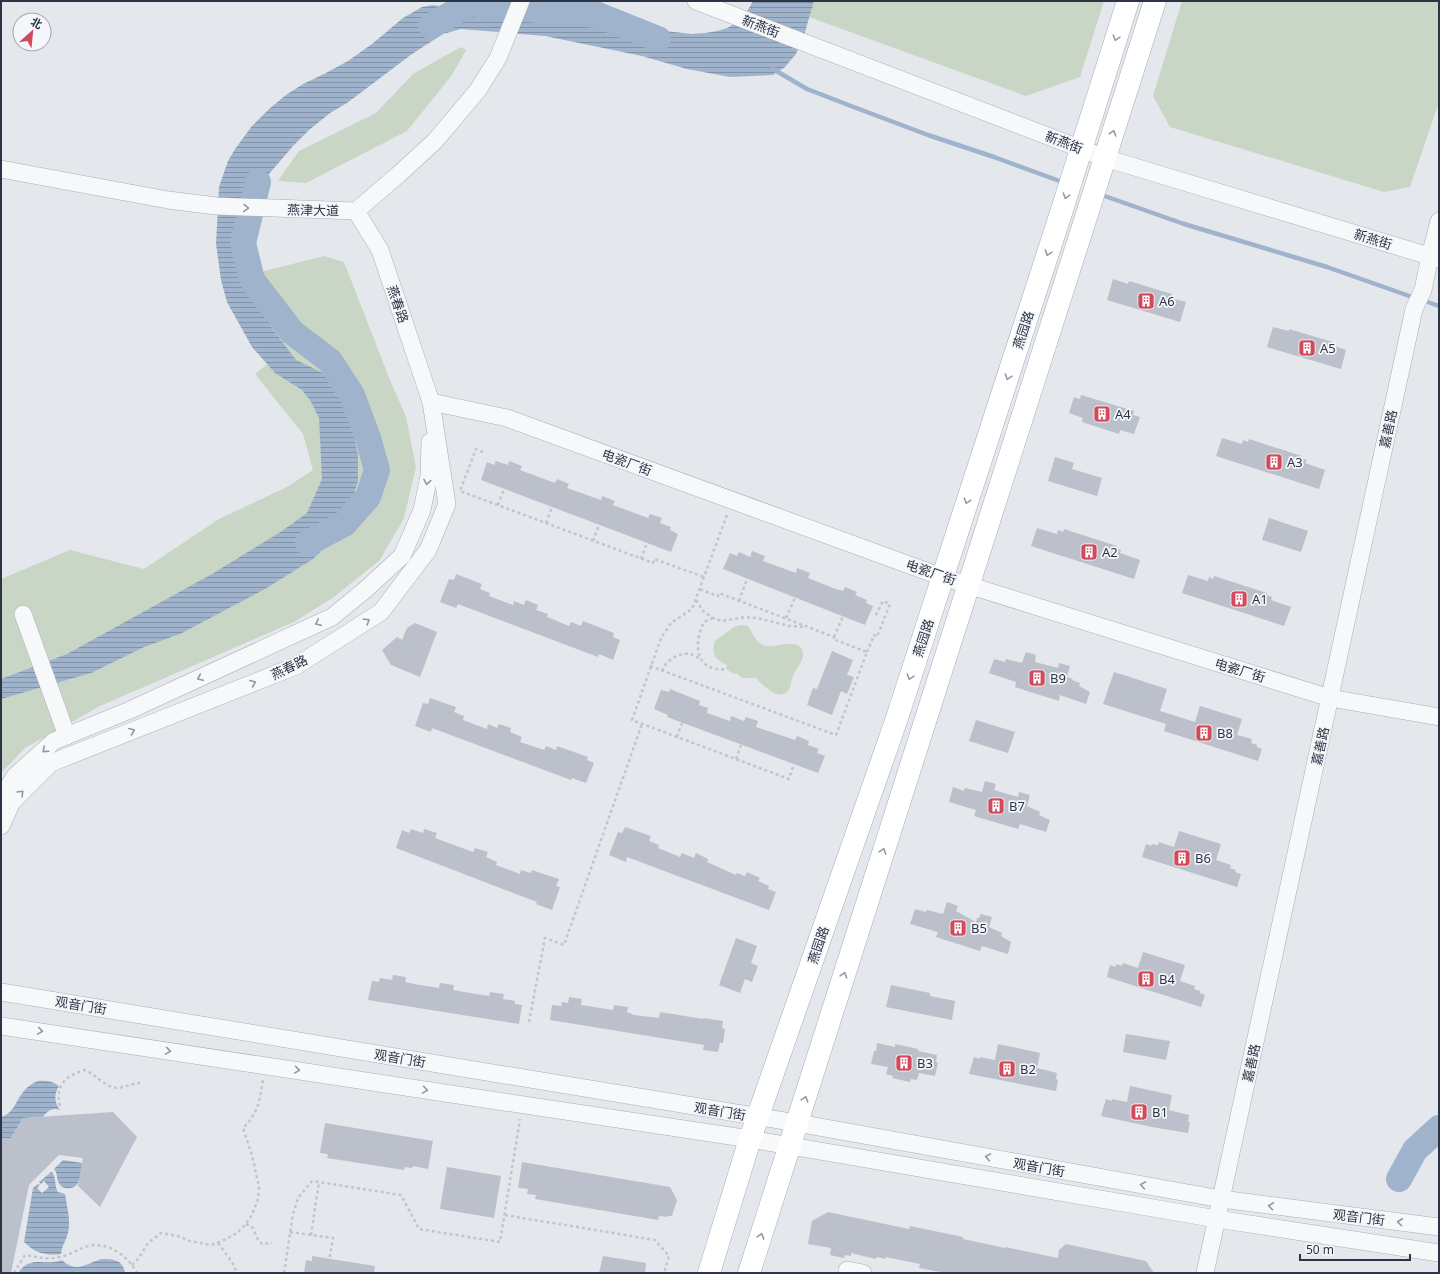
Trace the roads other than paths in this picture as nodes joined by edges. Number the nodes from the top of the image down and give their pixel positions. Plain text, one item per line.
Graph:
1 (522, 1) edge
2 (696, 1) edge
3 (1128, 1) edge
4 (1154, 1) edge
5 (1082, 149) junction
6 (1105, 158) junction
7 (1, 169) edge
8 (356, 211) junction
9 (1439, 221) edge
10 (1434, 257) edge
11 (431, 402) junction
12 (942, 577) junction
13 (968, 584) junction
14 (23, 614) dead end
15 (1330, 698) junction
16 (1439, 717) edge
17 (67, 736) junction
18 (1, 798) edge
19 (1, 826) edge
20 (1, 992) edge
21 (1, 1026) edge
22 (758, 1117) junction
23 (797, 1123) junction
24 (750, 1139) junction
25 (789, 1146) junction
26 (1221, 1199) junction
27 (1217, 1219) junction
28 (1439, 1227) edge
29 (1439, 1253) edge
30 (847, 1270) dead end
31 (709, 1273) edge
32 (749, 1273) edge
33 (863, 1273) edge
34 (1205, 1273) edge

1 - 8 street, 燕津大道
2 - 5 street, 新燕街
3 -> 5 main road, 燕园路
6 -> 4 main road, 燕园路
5 - 6 street, 新燕街
5 -> 12 main road, 燕园路
6 - 10 street, 新燕街
6 - 13 main road, 燕园路
7 -> 8 street, 燕津大道
8 - 11 street, 燕春路
9 - 10 street, 嘉善路
10 - 15 street, 嘉善路
11 - 12 street, 电瓷厂街
11 -> 17 street, 燕春路
19 -> 11 street, 燕春路
12 - 13 street, 电瓷厂街
12 -> 22 main road, 燕园路
13 - 15 street, 电瓷厂街
23 -> 13 main road, 燕园路
14 - 17 street
15 - 16 street, 电瓷厂街
15 - 26 street, 嘉善路
17 -> 18 street, 燕春路
20 - 22 street, 观音门街
21 -> 24 street, 观音门街
22 - 23 street, 观音门街
22 - 24 main road, 燕园路
23 - 25 main road, 燕园路
26 -> 23 street, 观音门街
24 - 25 street, 观音门街
24 - 31 main road, 燕园路
25 - 27 street, 观音门街
32 -> 25 main road, 燕园路
26 - 27 street, 嘉善路
28 -> 26 street, 观音门街
27 - 29 street, 观音门街
27 - 34 street, 嘉善路
30 - 33 street

